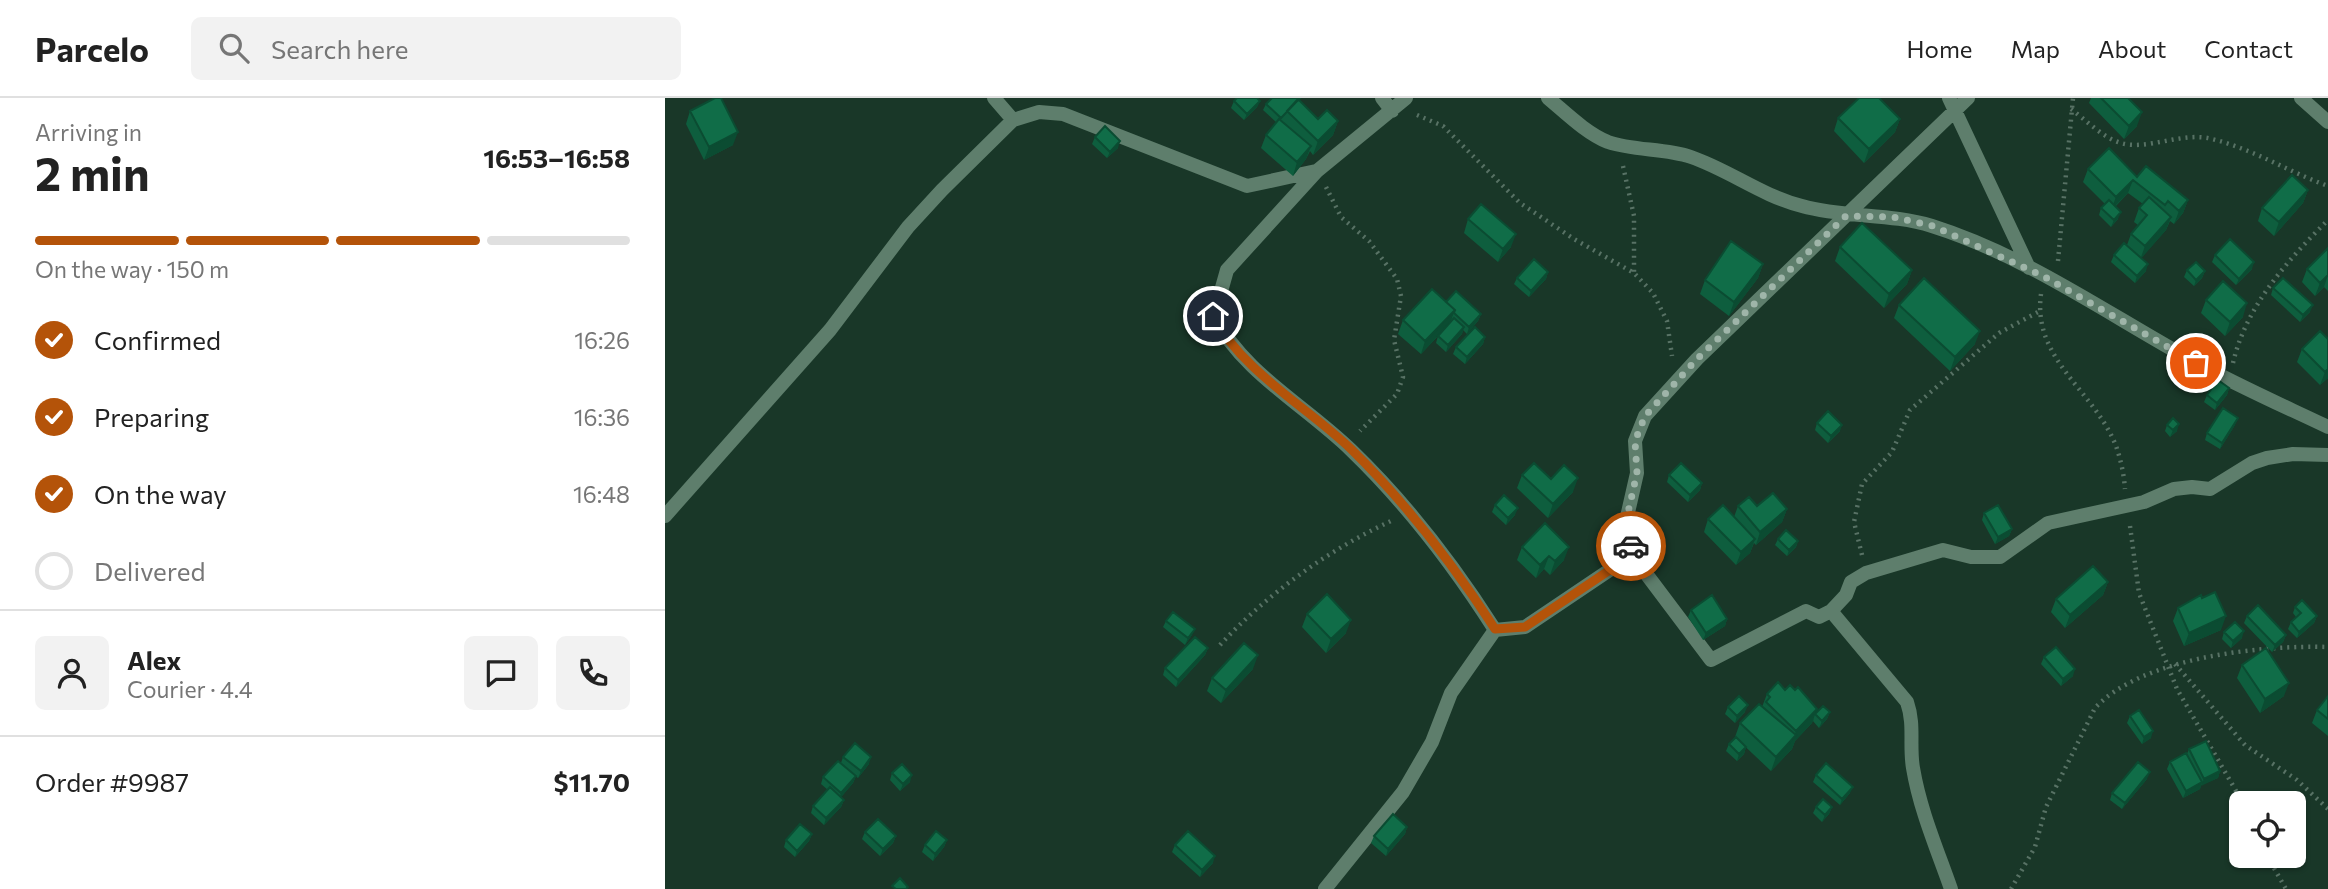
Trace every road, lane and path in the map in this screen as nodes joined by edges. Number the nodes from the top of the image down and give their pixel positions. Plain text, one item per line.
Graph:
1 (994, 98) edge
2 (1382, 98) edge
3 (1548, 98) edge
4 (1968, 98) edge
5 (2073, 98) edge
6 (2301, 98) edge
7 (1400, 104) edge
8 (1952, 104) edge
9 (2071, 109) junction
10 (1013, 120) junction
11 (2328, 122) edge
12 (1608, 142) junction
13 (1317, 171) junction
14 (2328, 186) edge
15 (1846, 216) junction
16 (2328, 220) edge
17 (2029, 268) junction
18 (1634, 273) junction
19 (2050, 279) junction
20 (2038, 312) junction
21 (2229, 379) junction
22 (1673, 385) junction
23 (2328, 427) edge
24 (1350, 448) junction
25 (2328, 455) edge
26 (2127, 505) junction
27 (1411, 512) junction
28 (665, 516) edge
29 (1632, 555) junction
30 (1866, 573) junction
31 (1831, 611) junction
32 (1495, 629) junction
33 (1220, 645) dead end
34 (2328, 647) edge
35 (2173, 665) junction
36 (2236, 791) edge
37 (2328, 808) edge
38 (2274, 868) edge
39 (1325, 889) edge
40 (1951, 889) edge
41 (2011, 889) edge
42 (2285, 889) edge

1 - 10 street
2 - 7 street
3 - 12 street
4 - 8 street
5 - 9 path
6 - 11 street
7 - 13 street
7 - 18 path
8 - 15 street
8 - 17 street
9 - 14 path
9 - 19 path
10 - 13 street
10 - 28 street
12 - 15 street
12 - 18 path
13 - 24 path
13 - 24 street
15 - 17 street
15 - 22 street
16 - 21 path
17 - 19 street
18 - 22 path
19 - 20 path
19 - 21 street
20 - 26 path
20 - 30 path
21 - 23 street
22 - 29 street
24 - 27 street
25 - 26 street
26 - 30 street
26 - 35 path
27 - 32 street
27 - 33 path
29 - 31 street
29 - 32 street
30 - 31 street
31 - 40 street
32 - 39 street
34 - 35 path
35 - 36 path
35 - 37 path
35 - 41 path
38 - 42 path

